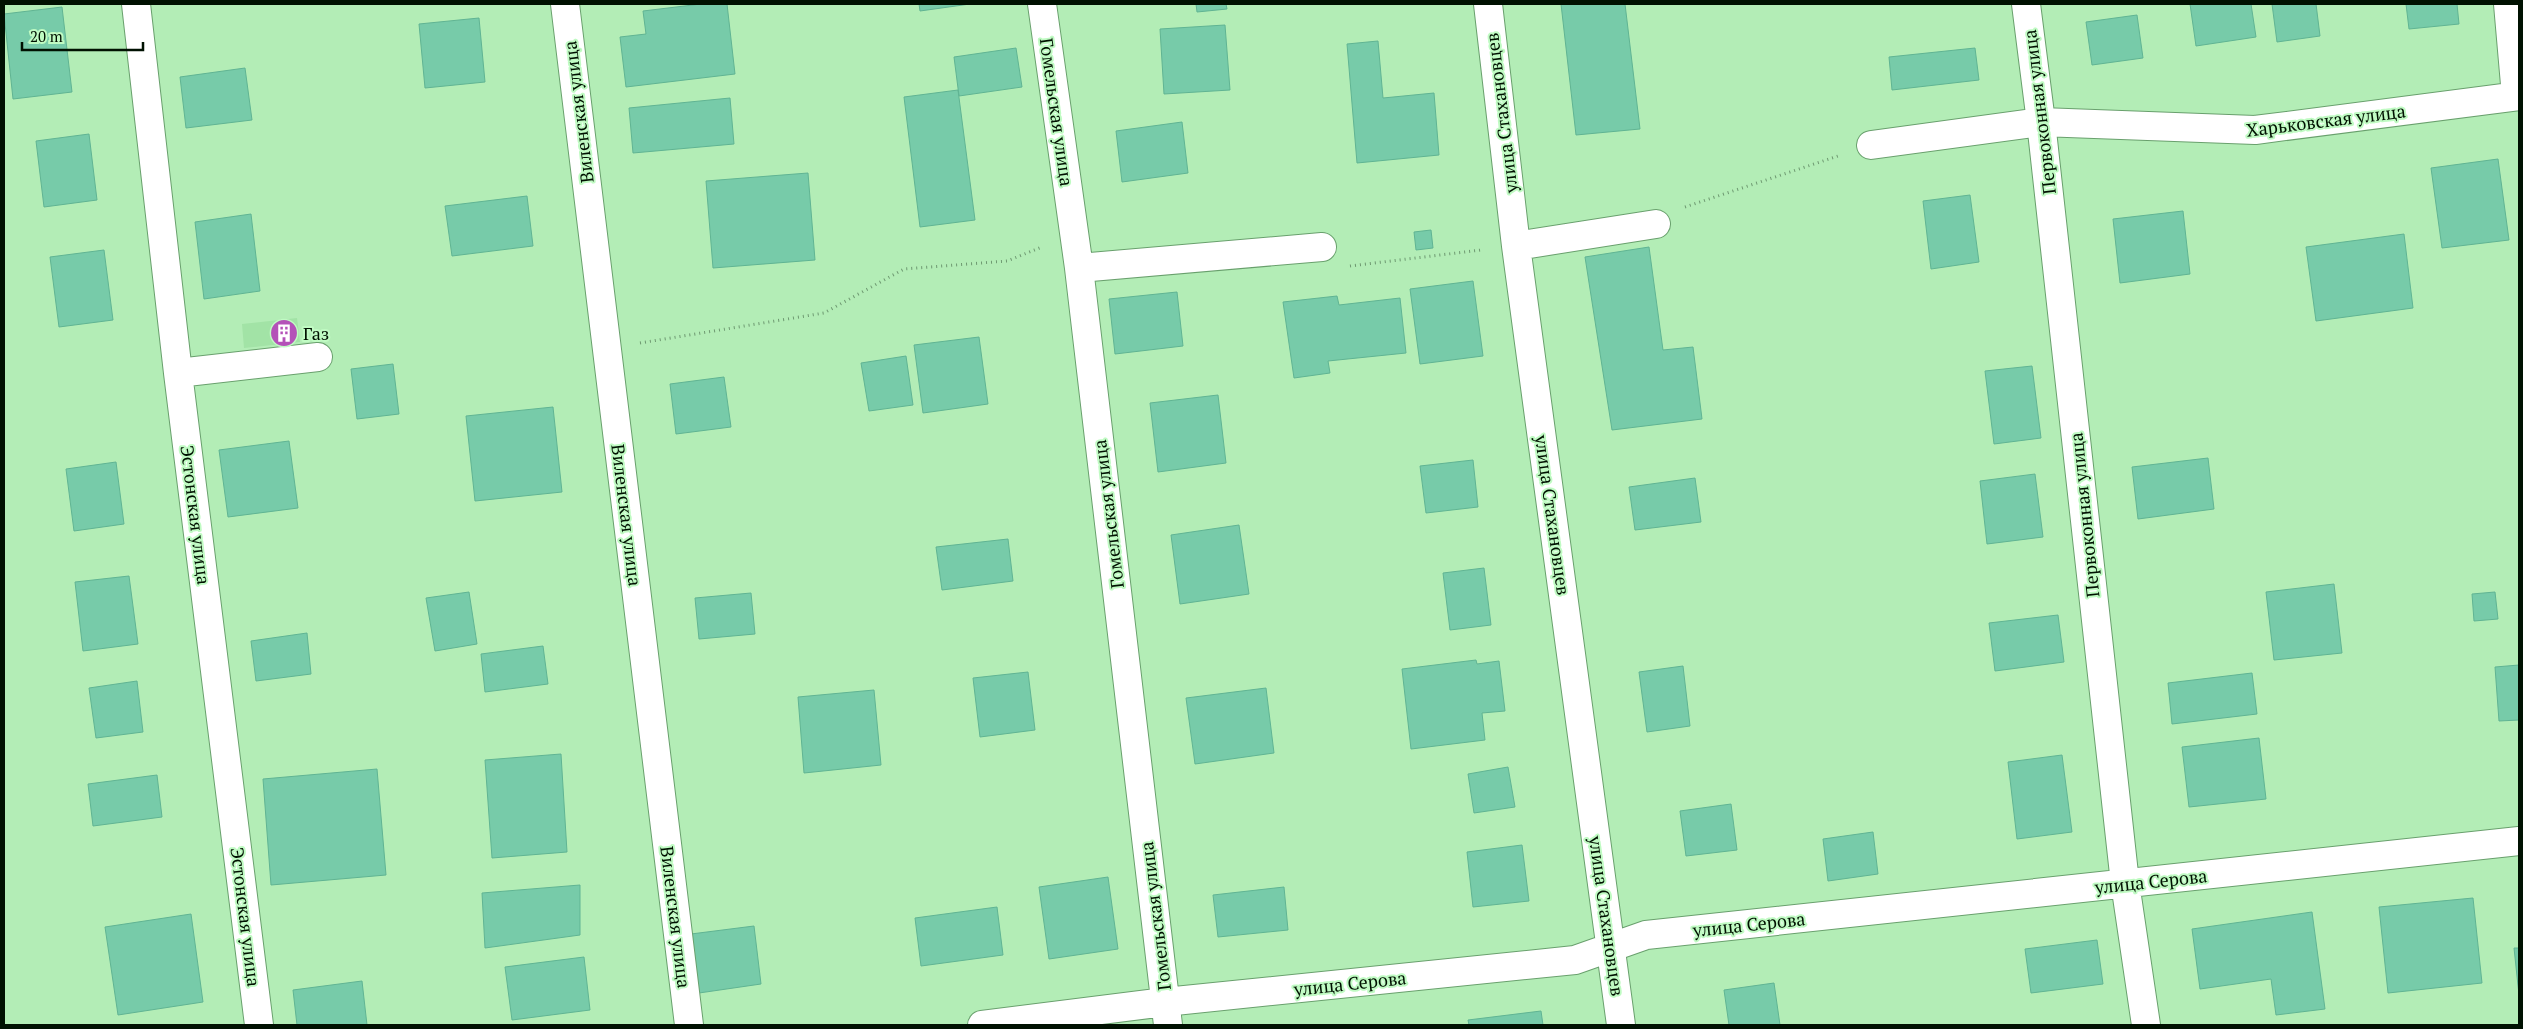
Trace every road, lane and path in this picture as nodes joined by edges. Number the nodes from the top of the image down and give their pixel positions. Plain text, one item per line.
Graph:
1 (136, 4) edge
2 (565, 4) edge
3 (1042, 4) edge
4 (1488, 4) edge
5 (2026, 4) edge
6 (2508, 4) edge
7 (2518, 96) edge
8 (2042, 122) junction
9 (1871, 145) joint
10 (1656, 224) joint
11 (1075, 234) junction
12 (1516, 246) junction
13 (1322, 247) joint
14 (1079, 268) junction
15 (606, 348) junction
16 (318, 357) dead end
17 (178, 373) junction
18 (2519, 841) edge
19 (2125, 883) junction
20 (1612, 947) junction
21 (1166, 1014) edge
22 (259, 1025) edge
23 (689, 1025) edge
24 (982, 1025) edge
25 (1621, 1025) edge
26 (2146, 1025) edge

1 - 17 street, Эстонская улица
2 - 15 street, Виленская улица
3 - 11 street, Гомельская улица
4 - 12 street, улица Стахановцев
5 - 8 street, Первоконная улица
6 - 7 street
7 - 8 street, Харьковская улица
8 - 9 street, Харьковская улица
8 - 19 street, Первоконная улица
9 - 10 path
10 - 12 street
11 - 14 street, Гомельская улица
11 - 15 path
12 - 13 path
12 - 20 street, улица Стахановцев
13 - 14 street
14 - 21 street, Гомельская улица
15 - 23 street, Виленская улица
16 - 17 street
17 - 22 street, Эстонская улица
18 - 19 street, улица Серова
19 - 20 street, улица Серова
19 - 26 street, Первоконная улица
20 - 21 street, улица Серова
20 - 25 street, улица Стахановцев
21 - 24 street, улица Серова

